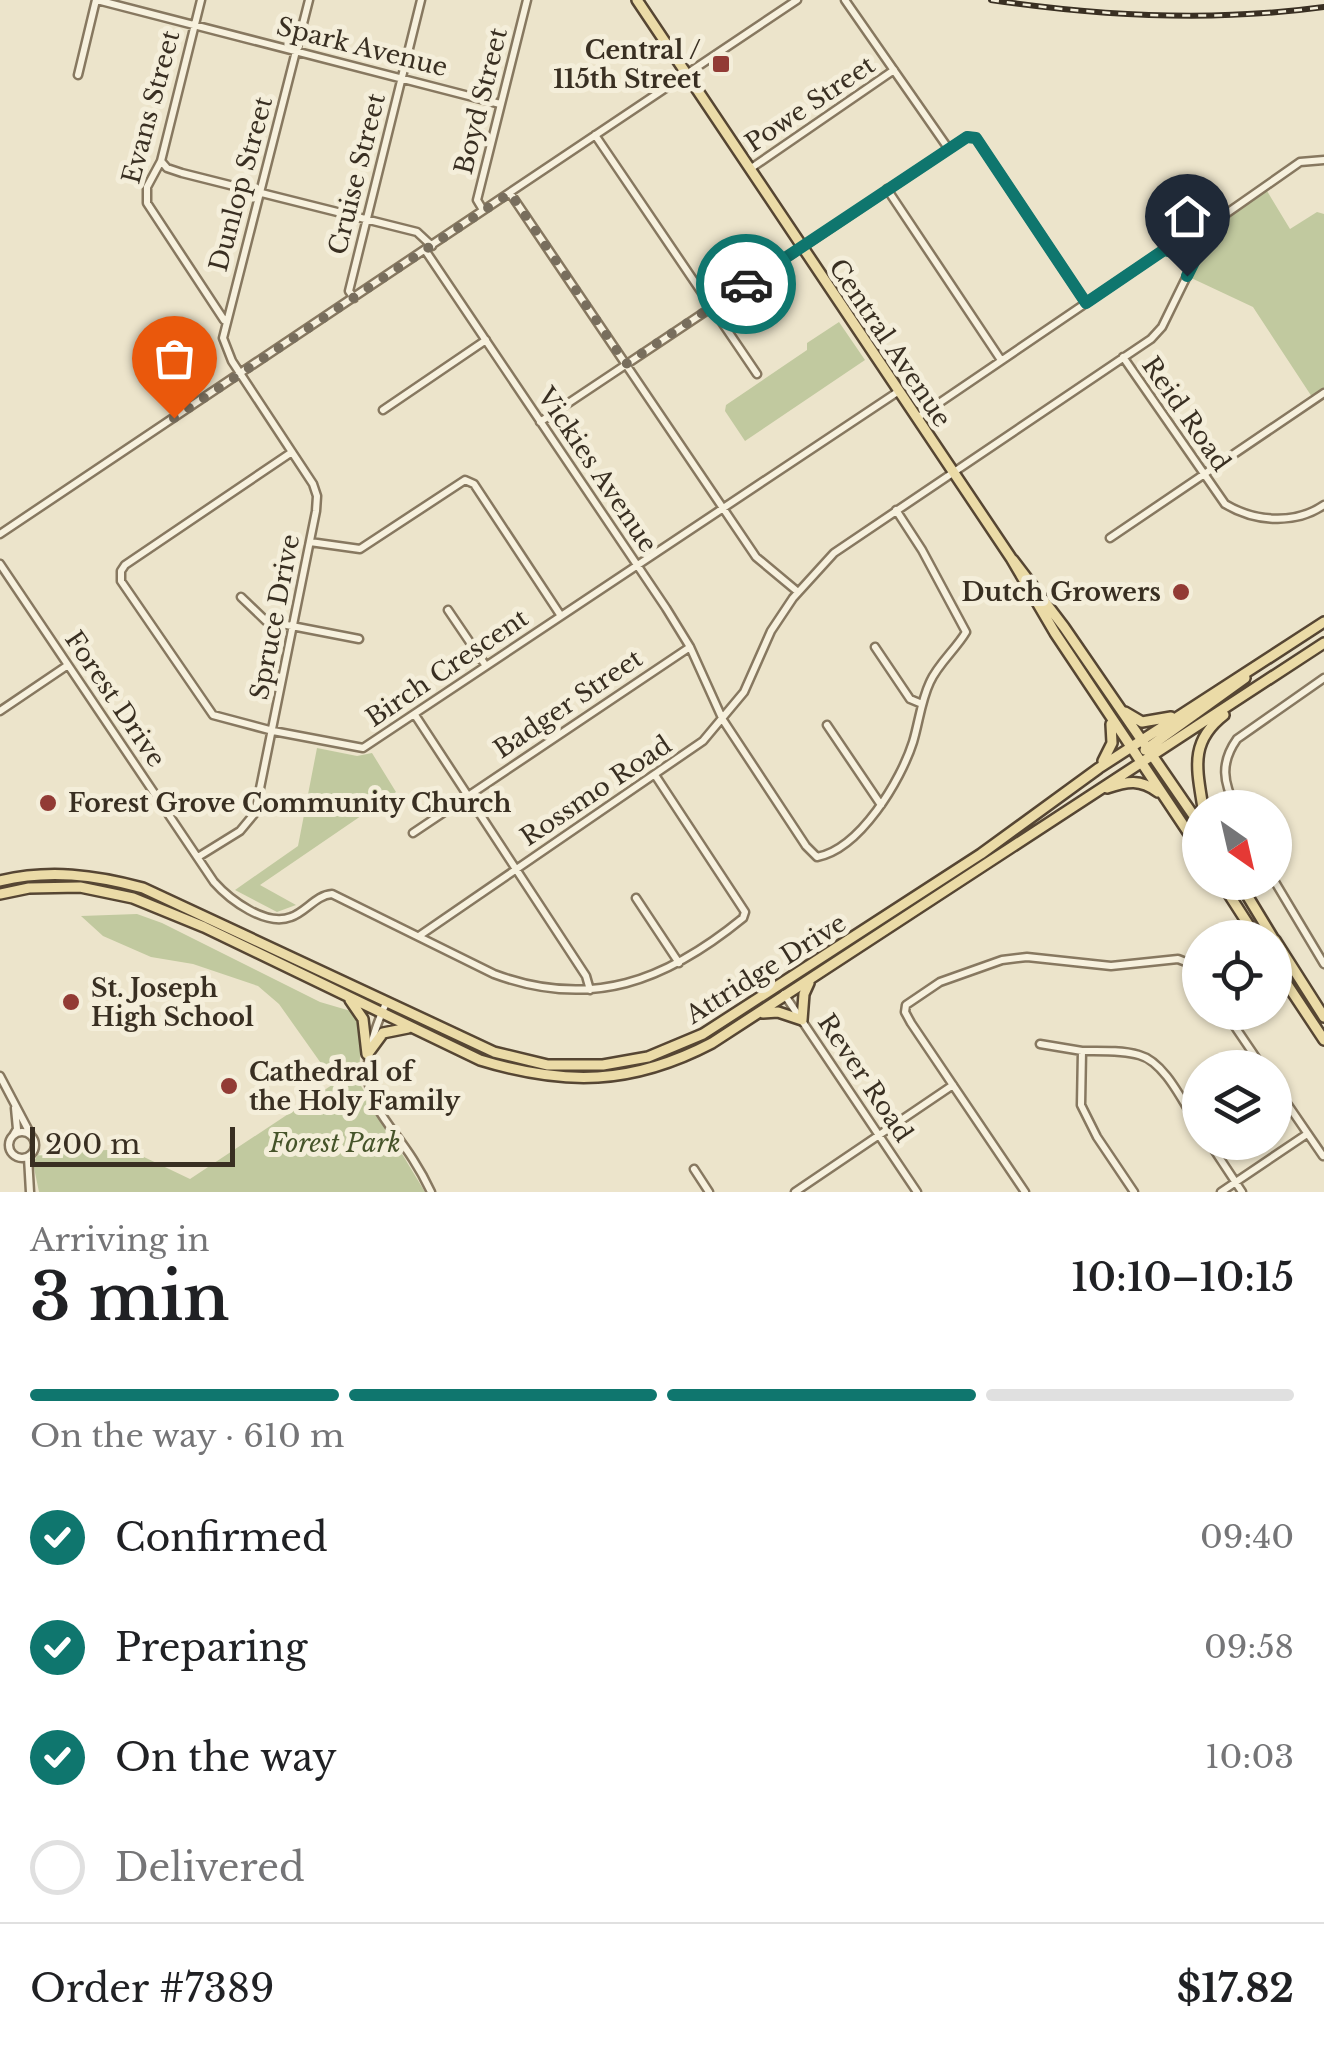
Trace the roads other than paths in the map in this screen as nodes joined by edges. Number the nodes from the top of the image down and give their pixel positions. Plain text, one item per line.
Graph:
1 (97, 0) edge
2 (201, 0) edge
3 (309, 0) edge
4 (422, 0) edge
5 (527, 0) edge
6 (637, 0) edge
7 (797, 0) edge
8 (845, 0) edge
9 (194, 26) junction
10 (295, 52) junction
11 (894, 70) junction
12 (78, 74) dead end
13 (685, 74) junction
14 (402, 78) junction
15 (500, 104) junction
16 (595, 135) junction
17 (948, 148) junction
18 (1324, 160) edge
19 (161, 161) junction
20 (749, 170) junction
21 (887, 190) junction
22 (259, 192) junction
23 (510, 193) junction
24 (484, 211) junction
25 (365, 220) junction
26 (429, 248) junction
27 (801, 248) junction
28 (1196, 258) junction
29 (354, 298) junction
30 (1086, 303) junction
31 (711, 306) junction
32 (225, 321) junction
33 (486, 340) junction
34 (1122, 358) junction
35 (1001, 360) junction
36 (626, 364) junction
37 (757, 374) dead end
38 (241, 375) junction
39 (898, 391) junction
40 (1324, 393) edge
41 (383, 410) dead end
42 (917, 418) junction
43 (540, 422) junction
44 (292, 452) junction
45 (953, 472) junction
46 (1203, 475) junction
47 (1324, 505) edge
48 (723, 507) junction
49 (896, 510) junction
50 (0, 534) edge
51 (1110, 538) dead end
52 (310, 542) junction
53 (1011, 558) junction
54 (0, 564) edge
55 (638, 564) junction
56 (798, 592) junction
57 (241, 597) dead end
58 (448, 610) dead end
59 (561, 616) junction
60 (1324, 622) edge
61 (293, 626) junction
62 (358, 639) dead end
63 (1324, 643) edge
64 (690, 647) junction
65 (874, 648) dead end
66 (68, 665) junction
67 (486, 666) junction
68 (1252, 670) junction
69 (1324, 678) edge
70 (1246, 696) junction
71 (922, 704) junction
72 (1121, 709) junction
73 (0, 710) edge
74 (415, 714) junction
75 (1178, 715) junction
76 (1109, 716) junction
77 (723, 720) junction
78 (826, 725) dead end
79 (273, 731) junction
80 (1130, 747) junction
81 (1147, 748) junction
82 (1141, 762) junction
83 (1098, 768) junction
84 (656, 775) junction
85 (1201, 790) edge
86 (1228, 790) edge
87 (1095, 792) junction
88 (468, 795) junction
89 (1164, 797) junction
90 (1182, 800) edge
91 (880, 804) junction
92 (1182, 824) edge
93 (412, 833) dead end
94 (198, 857) junction
95 (517, 868) junction
96 (0, 882) edge
97 (0, 894) edge
98 (636, 898) dead end
99 (1286, 900) edge
100 (419, 936) junction
101 (1182, 961) edge
102 (679, 963) junction
103 (1324, 964) edge
104 (1292, 967) edge
105 (811, 979) junction
106 (590, 990) junction
107 (782, 991) junction
108 (1292, 992) edge
109 (348, 998) junction
110 (386, 1004) junction
111 (381, 1014) junction
112 (755, 1016) junction
113 (1324, 1017) edge
114 (802, 1020) junction
115 (410, 1028) junction
116 (1324, 1040) edge
117 (1040, 1044) dead end
118 (1082, 1051) junction
119 (367, 1054) junction
120 (0, 1076) edge
121 (953, 1085) junction
122 (15, 1102) junction
123 (1182, 1102) edge
124 (1292, 1112) edge
125 (14, 1134) junction
126 (30, 1134) junction
127 (1307, 1134) junction
128 (878, 1135) junction
129 (1323, 1156) edge
130 (24, 1157) junction
131 (1221, 1160) edge
132 (694, 1169) dead end
133 (1236, 1182) junction
134 (808, 1188) edge
135 (30, 1192) edge
136 (431, 1192) edge
137 (709, 1192) edge
138 (795, 1192) edge
139 (917, 1192) edge
140 (1025, 1192) edge
141 (1134, 1192) edge
142 (1220, 1192) edge
143 (1242, 1192) edge

1 - 9 street, Spark Avenue
1 - 12 street
2 - 9 street, Evans Street
3 - 10 street, Dunlop Street
4 - 14 street, Cruise Street
5 - 15 street, Boyd Street
6 - 13 main road, Central Avenue
7 - 13 street
8 - 11 street
9 - 10 street, Spark Avenue
9 - 19 street, Evans Street
10 - 14 street, Spark Avenue
10 - 22 street, Dunlop Street
11 - 17 street
11 - 20 street, Powe Street
13 - 16 street
13 - 20 main road, Central Avenue
14 - 15 street, Spark Avenue
14 - 25 street, Cruise Street
15 - 24 street, Boyd Street
16 - 23 street
16 - 31 street
17 - 21 street
17 - 30 street
18 - 28 street, Reid Road
19 - 22 street
19 - 32 street, Evans Street
20 - 27 main road, Central Avenue
21 - 27 street
21 - 35 street
22 - 25 street
22 - 32 street, Dunlop Street
23 - 24 street
23 - 36 street
24 - 26 street
25 - 26 street
25 - 29 street, Cruise Street
26 - 29 street
26 - 33 street, Vickies Avenue
27 - 31 street
27 - 39 main road, Central Avenue
28 - 30 street
28 - 34 street, Reid Road
29 - 38 street
30 - 35 street
31 - 36 street
31 - 37 street
32 - 38 street, Dunlop Street
33 - 41 street
33 - 43 street, Vickies Avenue
34 - 45 street, Reid Road
34 - 46 street, Reid Road
35 - 42 street
36 - 43 street
36 - 48 street
38 - 44 street, Spruce Drive
38 - 50 street
39 - 42 main road, Central Avenue
39 - 48 street, Birch Crescent
40 - 46 street
42 - 45 main road, Central Avenue
43 - 55 street, Vickies Avenue
44 - 52 street, Spruce Drive
44 - 79 street, Birch Crescent
45 - 49 street, Rossmo Road
45 - 53 main road, Central Avenue
46 - 47 street, Reid Road
46 - 51 street
48 - 55 street, Birch Crescent
48 - 56 street
49 - 56 street, Rossmo Road
49 - 71 street
52 - 59 street
52 - 61 street, Spruce Drive
53 - 72 main road, Central Avenue
53 - 76 main road, Central Avenue
54 - 66 street, Forest Drive
55 - 59 street, Birch Crescent
55 - 64 street, Vickies Avenue
56 - 77 street, Rossmo Road
57 - 61 street
58 - 67 street
59 - 67 street, Birch Crescent
60 - 68 main road, Attridge Drive
61 - 62 street
61 - 79 street, Spruce Drive
63 - 70 main road, Attridge Drive
64 - 77 street, Vickies Avenue
64 - 88 street, Badger Street
65 - 71 street
66 - 73 street
66 - 94 street, Forest Drive
67 - 74 street, Birch Crescent
68 - 75 main road, Attridge Drive
68 - 81 main road
69 - 86 street
70 - 81 main road, Attridge Drive
70 - 85 main road
71 - 91 street
72 - 75 main road
72 - 81 main road, Central Avenue
74 - 79 street, Birch Crescent
74 - 88 street
75 - 81 main road, Attridge Drive
76 - 80 main road, Central Avenue
76 - 83 main road
77 - 84 street, Rossmo Road
77 - 91 street, Vickies Avenue
78 - 91 street
79 - 94 street, Spruce Drive
80 - 81 main road, Attridge Drive
80 - 82 main road, Central Avenue
80 - 83 main road, Attridge Drive
81 - 82 main road, Attridge Drive
81 - 90 main road, Central Avenue
82 - 87 main road, Attridge Drive
82 - 89 main road, Central Avenue
83 - 107 main road, Attridge Drive
84 - 95 street, Rossmo Road
84 - 102 street
87 - 89 main road
87 - 105 main road, Attridge Drive
88 - 93 street, Badger Street
88 - 95 street
89 - 92 main road, Central Avenue
94 - 100 street
95 - 100 street, Rossmo Road
95 - 106 street
96 - 110 main road, Attridge Drive
97 - 109 main road, Attridge Drive
98 - 102 street
99 - 103 street
100 - 106 street
101 - 121 street
102 - 106 street
104 - 113 main road
105 - 107 main road, Attridge Drive
105 - 114 main road
107 - 110 main road, Attridge Drive
107 - 112 main road, Attridge Drive
107 - 114 street, Rever Road
108 - 116 main road
109 - 111 main road, Attridge Drive
109 - 119 main road
110 - 111 street
111 - 115 main road, Attridge Drive
111 - 119 street
112 - 114 main road
112 - 115 main road, Attridge Drive
114 - 128 street, Rever Road
115 - 119 main road
117 - 118 street
118 - 123 street
118 - 141 street
119 - 136 street
120 - 122 street
121 - 128 street
121 - 140 street
122 - 125 street
122 - 126 street
124 - 127 street
125 - 126 street
125 - 130 street
126 - 130 street
127 - 129 street
127 - 133 street
128 - 134 street
128 - 139 street, Rever Road
130 - 135 street
131 - 133 street
132 - 137 street
133 - 142 street
133 - 143 street
134 - 138 street

